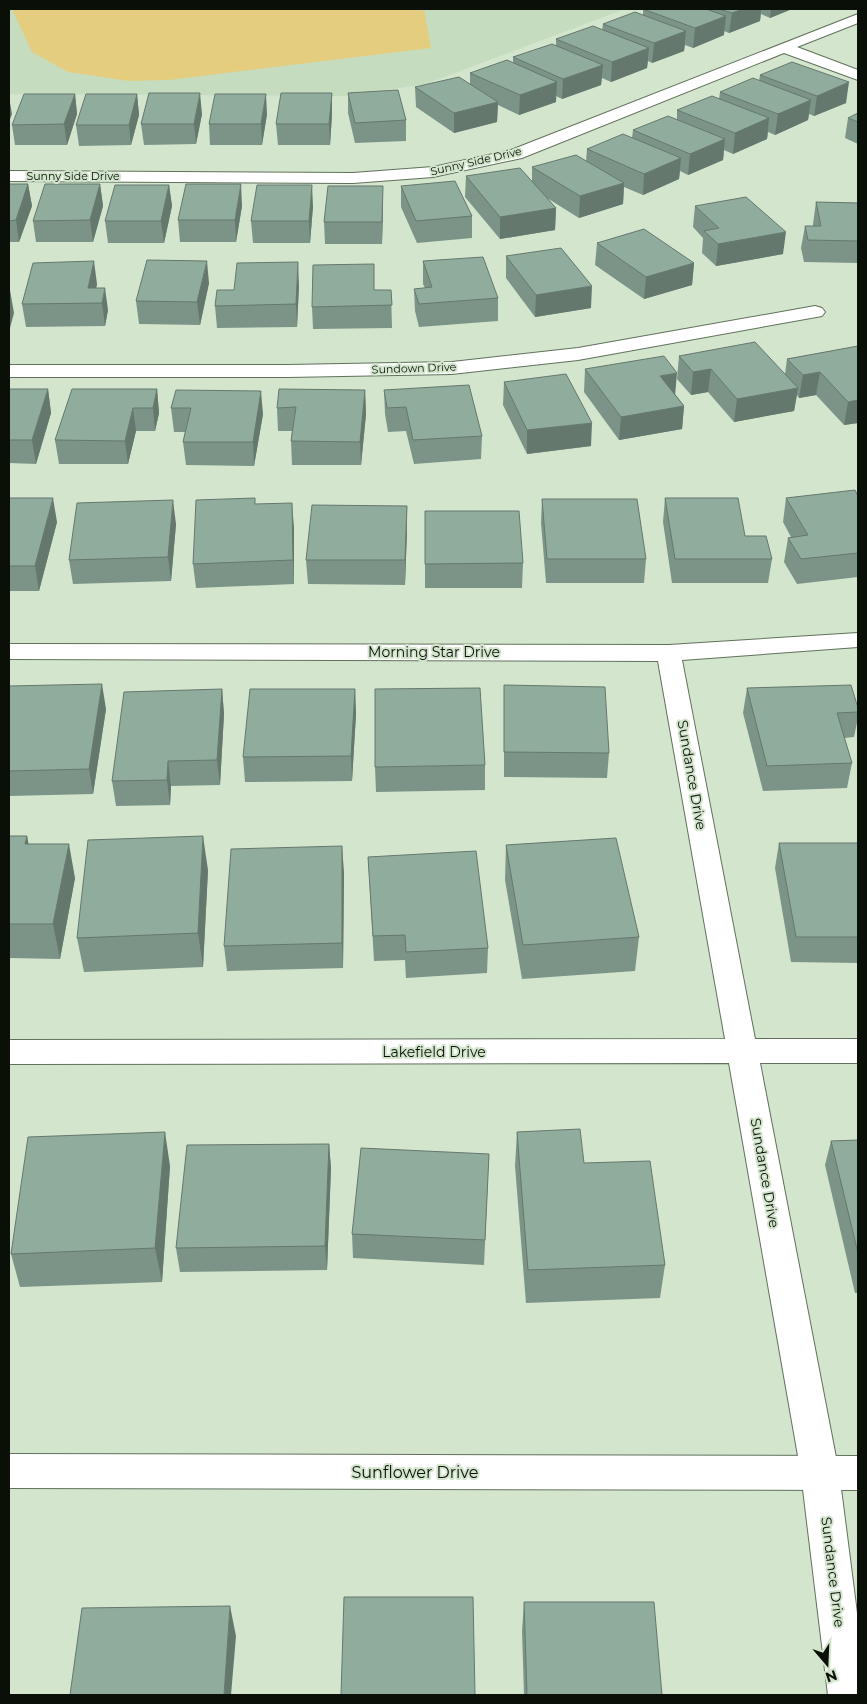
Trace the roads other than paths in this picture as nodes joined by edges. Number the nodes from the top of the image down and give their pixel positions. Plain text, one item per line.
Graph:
1 (858, 18) edge
2 (784, 48) junction
3 (858, 75) edge
4 (9, 176) edge
5 (815, 312) dead end
6 (9, 371) edge
7 (858, 640) edge
8 (9, 651) edge
9 (669, 653) junction
10 (858, 1051) edge
11 (9, 1052) edge
12 (743, 1052) junction
13 (9, 1471) edge
14 (820, 1473) junction
15 (858, 1473) edge
16 (848, 1695) edge

1 - 2 street, Sunny Side Drive
2 - 3 street
2 - 4 street, Sunny Side Drive
5 - 6 street, Sundown Drive
7 - 9 street, Morning Star Drive
8 - 9 street, Morning Star Drive
9 - 12 street, Sundance Drive
10 - 12 street, Lakefield Drive
11 - 12 street, Lakefield Drive
12 - 14 street, Sundance Drive
13 - 14 street, Sunflower Drive
14 - 15 street, Sunflower Drive
14 - 16 street, Sundance Drive

